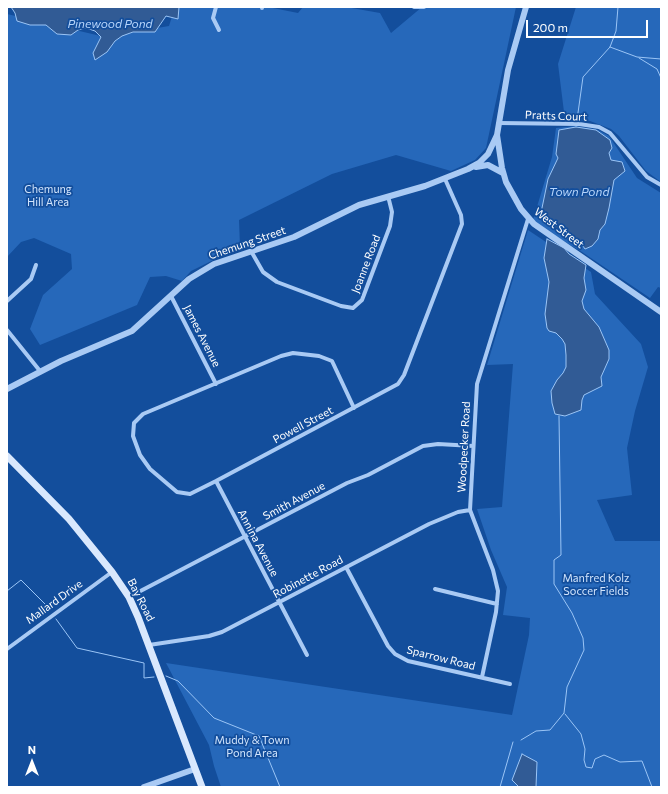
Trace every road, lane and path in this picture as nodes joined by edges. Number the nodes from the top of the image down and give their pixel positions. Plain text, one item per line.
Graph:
1 (216, 7) edge
2 (414, 7) edge
3 (424, 7) edge
4 (526, 7) edge
5 (219, 30) dead end
6 (499, 124) junction
7 (497, 135) junction
8 (468, 169) junction
9 (503, 173) junction
10 (445, 179) junction
11 (661, 185) edge
12 (388, 196) junction
13 (528, 219) junction
14 (251, 251) junction
15 (36, 265) dead end
16 (172, 296) junction
17 (7, 301) edge
18 (661, 312) edge
19 (7, 330) edge
20 (40, 371) junction
21 (216, 384) junction
22 (7, 389) edge
23 (354, 408) junction
24 (473, 446) junction
25 (8, 459) edge
26 (216, 481) junction
27 (470, 510) junction
28 (245, 537) junction
29 (346, 568) junction
30 (112, 572) junction
31 (435, 589) dead end
32 (129, 597) junction
33 (280, 603) junction
34 (497, 604) junction
35 (149, 645) junction
36 (7, 649) edge
37 (307, 655) dead end
38 (482, 677) junction
39 (510, 684) dead end
40 (195, 769) junction
41 (144, 787) edge
42 (202, 787) edge

1 - 5 street
2 - 3 street
4 - 6 street, West Street
6 - 7 street, West Street
6 - 11 street, Pratts Court
7 - 8 street, Chemung Street
7 - 9 street, West Street
8 - 9 street, Chemung Street
8 - 10 street, Chemung Street
9 - 13 street, West Street
10 - 12 street, Chemung Street
10 - 23 street, Powell Street
12 - 14 street, Chemung Street
12 - 14 street, Joanne Road
13 - 18 street, West Street
13 - 24 street, Woodpecker Road
14 - 16 street, Chemung Street
15 - 17 street
16 - 20 street, Chemung Street
16 - 21 street, James Avenue
19 - 20 street
20 - 22 street, Chemung Street
21 - 23 street, Powell Street
21 - 26 street, Powell Street
23 - 26 street, Powell Street
24 - 27 street, Woodpecker Road
24 - 28 street, Smith Avenue
25 - 30 main road, Bay Road
26 - 28 street, Annina Avenue
27 - 29 street, Robinette Road
27 - 34 street, Woodpecker Road
28 - 32 street, Smith Avenue
28 - 33 street, Annina Avenue
29 - 33 street, Robinette Road
29 - 38 street, Sparrow Road
30 - 32 main road, Bay Road
30 - 36 street, Mallard Drive
31 - 34 street
32 - 35 main road, Bay Road
33 - 35 street, Robinette Road
33 - 37 street, Annina Avenue
34 - 38 street, Woodpecker Road
35 - 40 main road, Bay Road
38 - 39 street, Sparrow Road
40 - 41 street
40 - 42 main road, Bay Road

